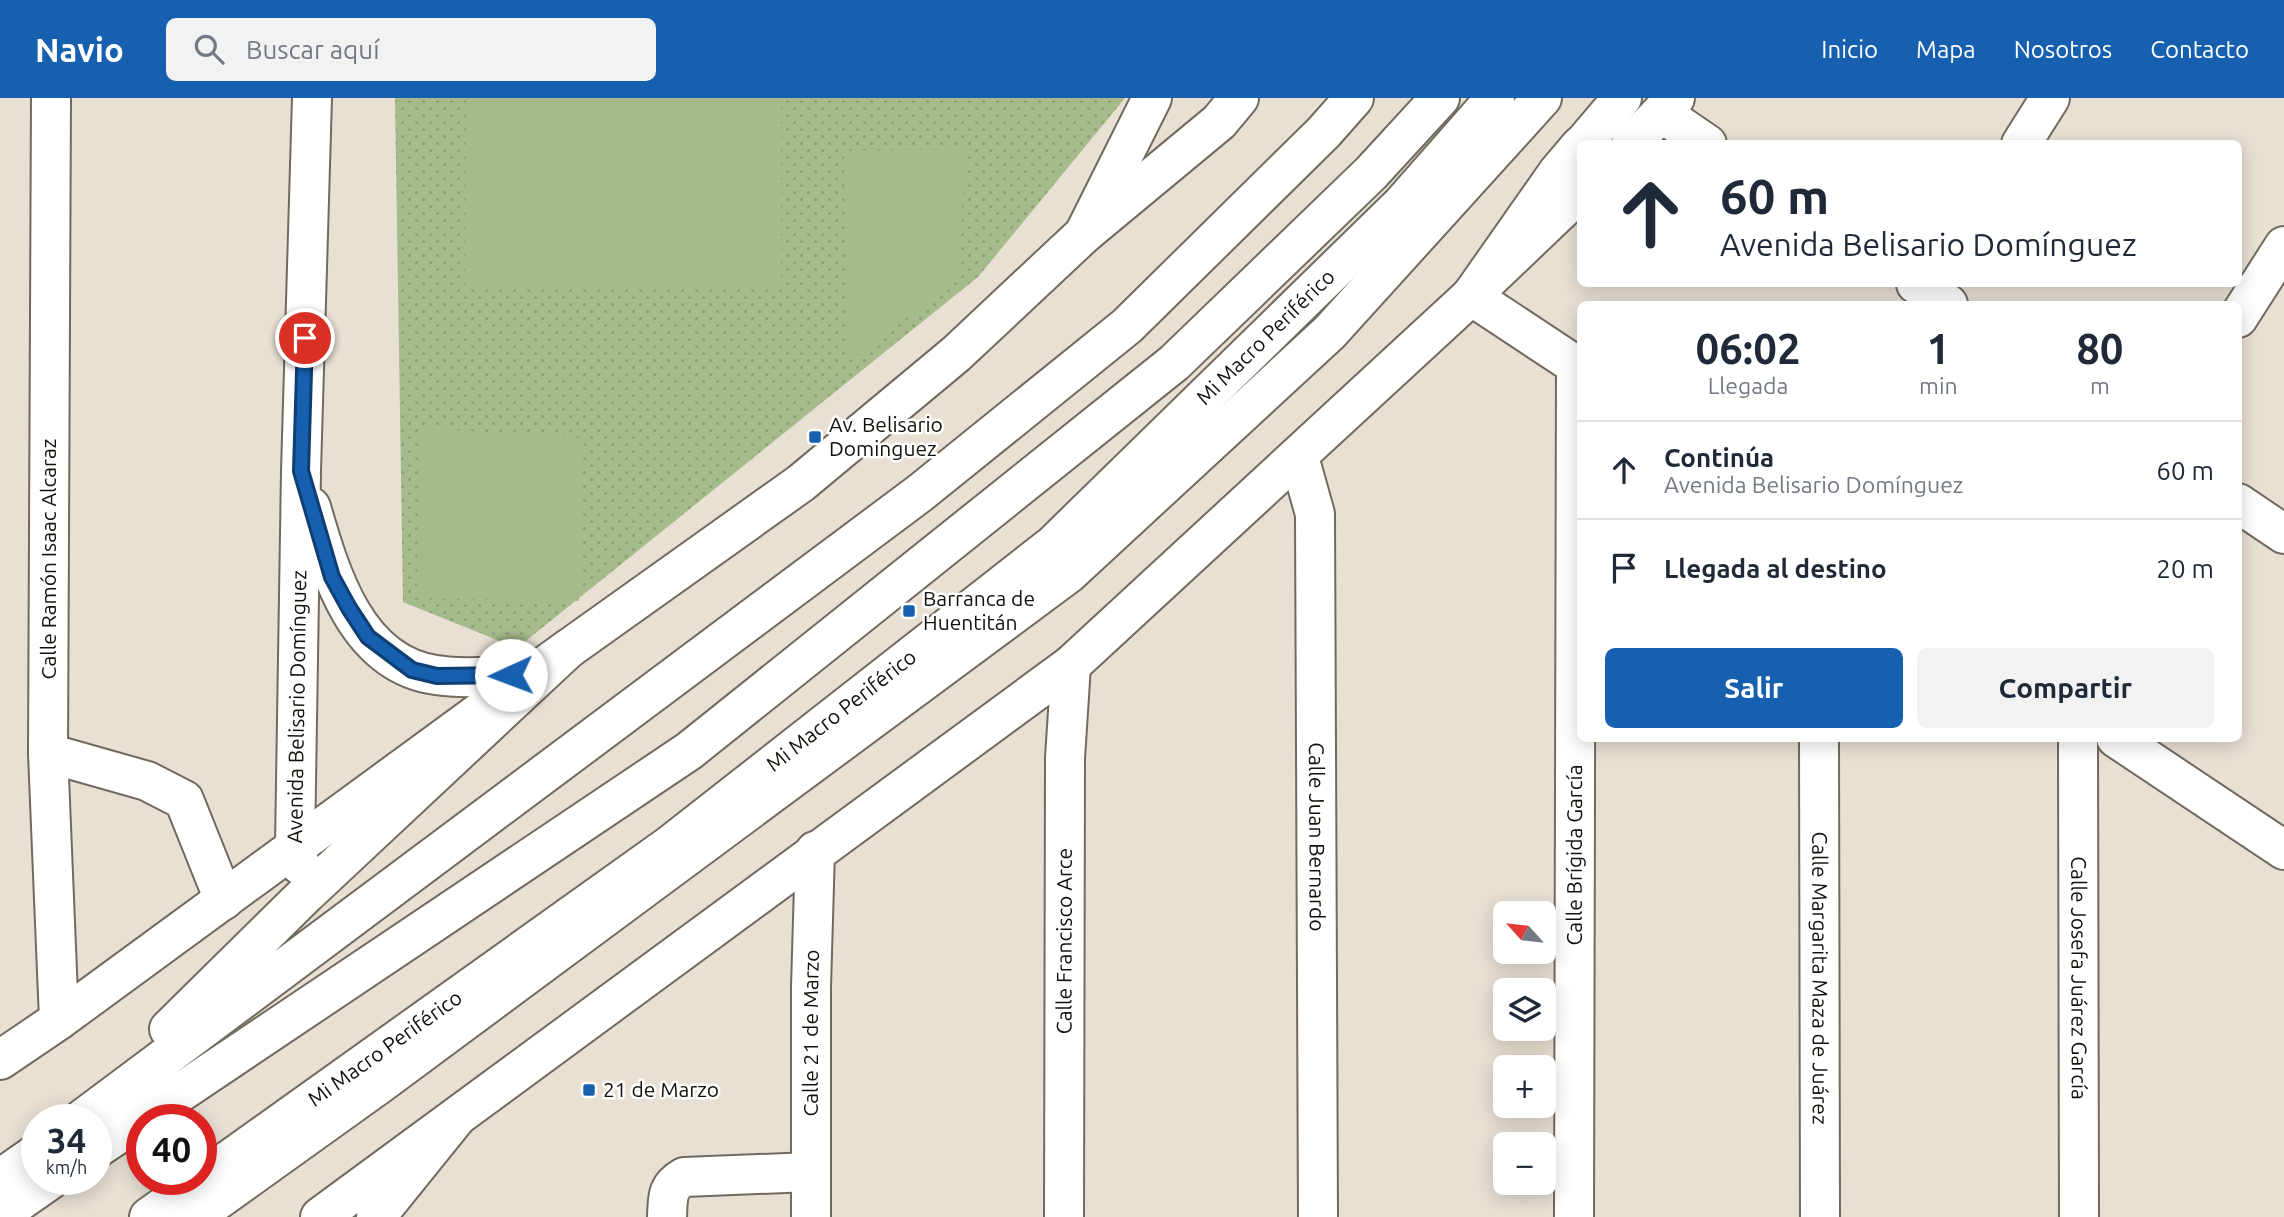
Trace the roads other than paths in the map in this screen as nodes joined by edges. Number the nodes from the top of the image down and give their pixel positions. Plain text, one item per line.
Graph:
1 (312, 98) edge
2 (1152, 98) edge
3 (1239, 98) edge
4 (1354, 98) edge
5 (1440, 98) edge
6 (1496, 98) edge
7 (1542, 98) edge
8 (1622, 98) edge
9 (2050, 98) edge
10 (46, 102) edge
11 (1669, 106) edge
12 (1585, 140) edge
13 (1635, 140) edge
14 (1703, 140) edge
15 (2024, 140) edge
16 (1577, 150) edge
17 (1577, 195) edge
18 (1084, 234) junction
19 (2284, 247) edge
20 (1471, 296) junction
21 (2242, 312) edge
22 (1577, 366) edge
23 (1299, 457) junction
24 (301, 471) junction
25 (2242, 506) edge
26 (2284, 534) edge
27 (1577, 537) edge
28 (568, 649) junction
29 (1071, 665) junction
30 (533, 674) junction
31 (1819, 742) edge
32 (2078, 742) edge
33 (2122, 742) edge
34 (48, 753) junction
35 (295, 845) junction
36 (2284, 850) edge
37 (816, 851) junction
38 (306, 894) junction
39 (224, 900) junction
40 (59, 1020) junction
41 (0, 1060) edge
42 (381, 1083) junction
43 (95, 1104) edge
44 (100, 1104) edge
45 (455, 1119) junction
46 (112, 1138) edge
47 (21, 1164) edge
48 (811, 1172) junction
49 (0, 1179) edge
50 (29, 1195) edge
51 (0, 1215) edge
52 (149, 1217) edge
53 (194, 1217) edge
54 (221, 1217) edge
55 (320, 1217) edge
56 (376, 1217) edge
57 (667, 1217) edge
58 (811, 1217) edge
59 (1064, 1217) edge
60 (1318, 1217) edge
61 (1573, 1217) edge
62 (1820, 1217) edge
63 (2079, 1217) edge

1 - 24 main road, Avenida Belisario Domínguez
2 - 18 main road
3 - 18 main road
4 - 44 main road
5 - 46 main road, Mi Macro Periférico
6 - 52 main road, Mi Macro Periférico
7 - 42 main road
8 - 12 main road
9 - 15 main road
10 - 34 main road, Calle Ramón Isaac Alcaraz
11 - 13 main road
11 - 14 main road
16 - 20 main road
17 - 20 main road
18 - 28 main road
19 - 21 main road
20 - 22 main road
20 - 23 main road
23 - 29 main road
23 - 60 main road, Calle Juan Bernardo
24 - 30 main road
24 - 35 main road, Avenida Belisario Domínguez
25 - 26 main road
27 - 61 main road, Calle Brígida García
28 - 30 main road
28 - 38 main road
29 - 37 main road
29 - 59 main road, Calle Francisco Arce
30 - 35 main road
31 - 62 main road, Calle Margarita Maza de Juárez
32 - 63 main road, Calle Josefa Juárez García
33 - 36 main road
34 - 39 main road
34 - 40 main road, Calle Ramón Isaac Alcaraz
35 - 38 main road, Avenida Belisario Domínguez
35 - 39 main road
37 - 45 main road
37 - 48 main road, Calle 21 de Marzo
38 - 43 main road
39 - 40 main road
40 - 41 main road
42 - 53 main road
42 - 54 main road
45 - 55 main road
45 - 56 main road
47 - 49 main road
48 - 57 main road
48 - 58 main road, Calle 21 de Marzo
50 - 51 main road

